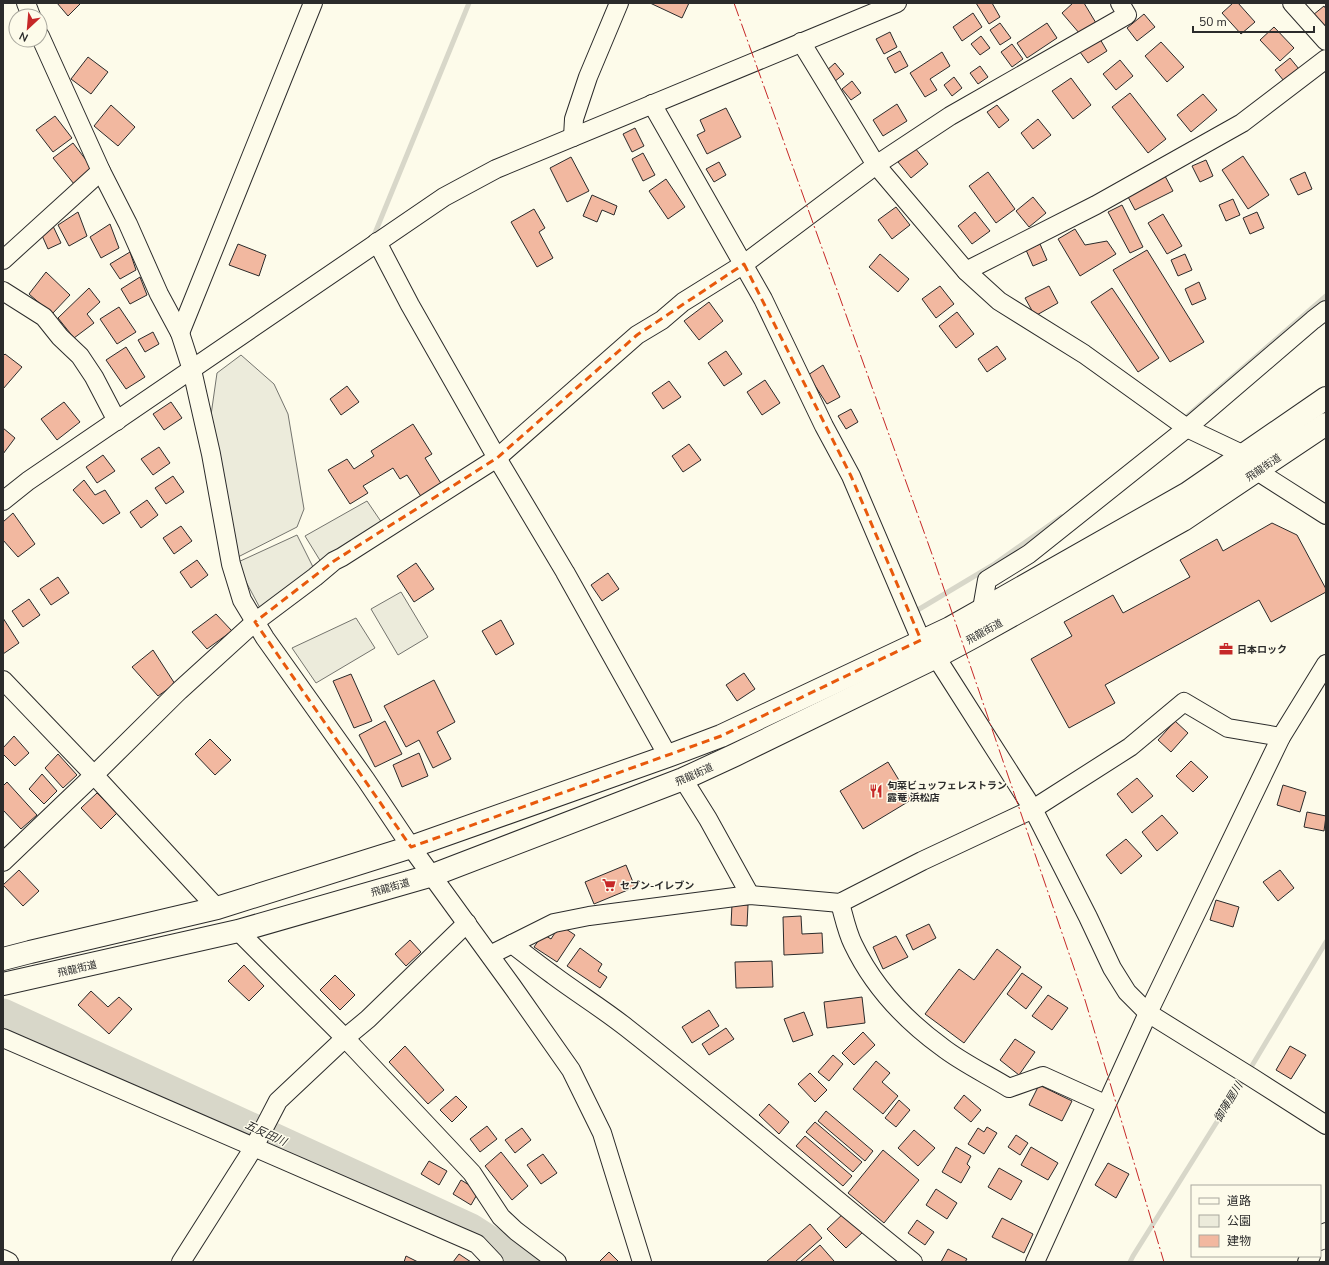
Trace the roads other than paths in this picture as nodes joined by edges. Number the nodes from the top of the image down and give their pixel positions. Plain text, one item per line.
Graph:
1 (314, 3) edge
2 (897, 3) edge
3 (1120, 3) edge
4 (1292, 3) edge
5 (617, 4) edge
6 (1326, 41) edge
7 (801, 42) junction
8 (45, 48) edge
9 (1326, 59) edge
10 (652, 104) junction
11 (573, 137) junction
12 (876, 165) junction
13 (101, 171) junction
14 (377, 242) junction
15 (3, 260) edge
16 (744, 264) junction
17 (966, 271) junction
18 (3, 291) edge
19 (1326, 310) edge
20 (180, 333) junction
21 (192, 370) junction
22 (1326, 398) edge
23 (116, 421) junction
24 (1326, 424) edge
25 (1187, 428) junction
26 (497, 458) junction
27 (1250, 463) junction
28 (3, 501) edge
29 (1326, 515) edge
30 (982, 609) junction
31 (255, 622) junction
32 (921, 640) junction
33 (936, 657) junction
34 (1326, 664) edge
35 (3, 680) edge
36 (1281, 737) junction
37 (668, 756) junction
38 (94, 775) junction
39 (683, 779) junction
40 (1033, 808) junction
41 (411, 847) junction
42 (3, 862) edge
43 (433, 875) junction
44 (750, 895) junction
45 (840, 903) junction
46 (217, 908) junction
47 (467, 923) junction
48 (238, 931) junction
49 (512, 944) junction
50 (490, 955) junction
51 (3, 959) edge
52 (3, 984) edge
53 (1148, 1013) junction
54 (3, 1038) edge
55 (345, 1038) junction
56 (1106, 1104) junction
57 (1326, 1125) edge
58 (255, 1144) junction
59 (3, 1259) edge
60 (9, 1262) edge
61 (181, 1262) edge
62 (494, 1262) edge
63 (557, 1262) edge
64 (642, 1262) edge
65 (913, 1262) edge
66 (1036, 1262) edge

1 - 20 street
2 - 7 street
3 - 12 street
4 - 6 street
5 - 11 street
7 - 10 street
7 - 12 street
8 - 13 street
9 - 17 street
10 - 11 street
10 - 16 street
11 - 14 street
12 - 16 street
12 - 17 street
13 - 15 street
13 - 20 street
14 - 21 street
14 - 26 street
16 - 26 street
16 - 32 street
17 - 25 street
18 - 23 street
19 - 25 street
20 - 21 street
21 - 23 street
21 - 31 street
22 - 27 highway, 飛龍街道
23 - 28 street
24 - 27 highway, 飛龍街道
25 - 27 street
25 - 30 street
26 - 31 street
26 - 37 street
27 - 29 street
27 - 30 highway, 飛龍街道
27 - 33 highway, 飛龍街道
30 - 32 highway, 飛龍街道
31 - 38 street
31 - 41 street
32 - 37 highway, 飛龍街道
33 - 39 highway, 飛龍街道
33 - 40 street
34 - 36 street
35 - 38 street
36 - 40 street
36 - 53 street
37 - 41 highway, 飛龍街道
38 - 42 street
38 - 46 street
39 - 43 highway, 飛龍街道
39 - 44 street
40 - 45 street
40 - 53 street
41 - 43 street
41 - 46 highway, 飛龍街道
43 - 47 street
43 - 48 highway, 飛龍街道
44 - 45 street
44 - 49 street
45 - 56 street
46 - 51 highway, 飛龍街道
47 - 50 street
47 - 55 street
48 - 52 highway, 飛龍街道
48 - 55 street
49 - 50 street
49 - 65 street
50 - 64 street
53 - 56 street
53 - 57 street
54 - 58 street
55 - 58 street
55 - 63 street
56 - 66 street
58 - 61 street
58 - 62 street
59 - 60 street

